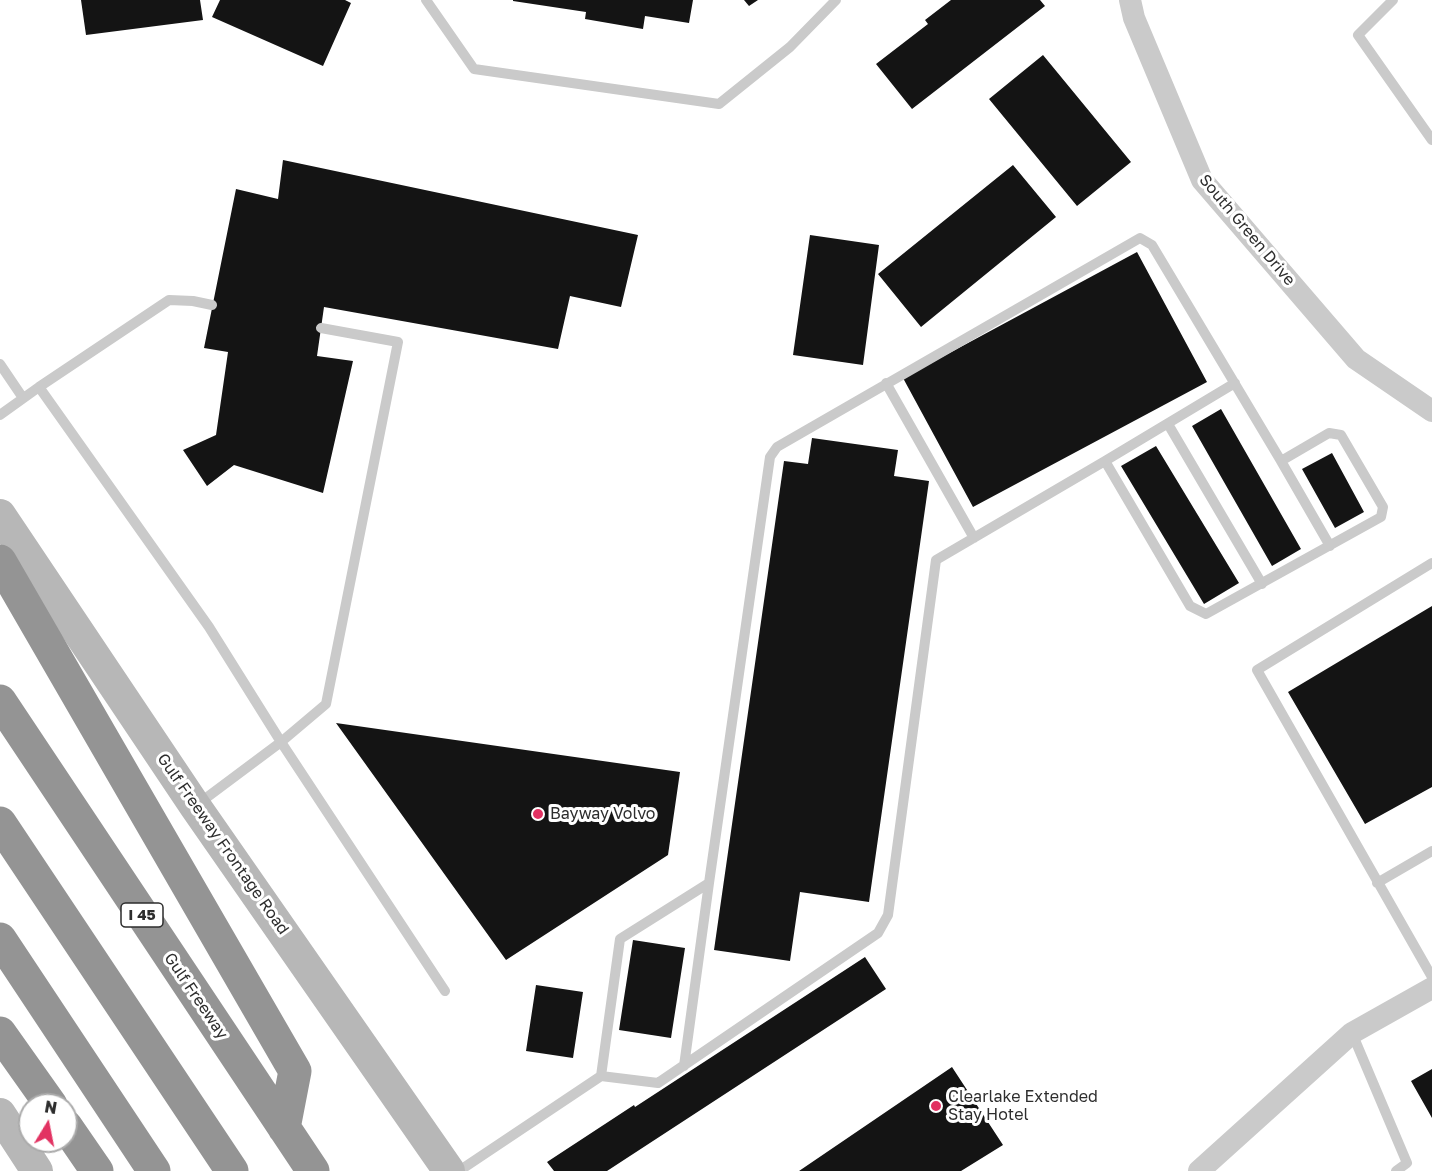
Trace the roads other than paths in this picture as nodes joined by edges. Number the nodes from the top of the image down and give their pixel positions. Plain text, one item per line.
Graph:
1 (426, 0) edge
2 (836, 0) edge
3 (1130, 0) edge
4 (1393, 0) edge
5 (1432, 140) edge
6 (212, 305) dead end
7 (321, 328) dead end
8 (0, 364) edge
9 (1235, 383) junction
10 (886, 384) junction
11 (39, 387) junction
12 (23, 398) junction
13 (1430, 406) edge
14 (0, 415) edge
15 (1168, 424) junction
16 (1105, 461) junction
17 (1281, 461) junction
18 (0, 515) edge
19 (974, 538) junction
20 (1330, 546) junction
21 (0, 561) edge
22 (1432, 563) edge
23 (1262, 584) junction
24 (0, 701) edge
25 (281, 742) junction
26 (195, 806) junction
27 (0, 823) edge
28 (1432, 850) edge
29 (710, 883) junction
30 (1377, 883) junction
31 (0, 939) edge
32 (1432, 977) edge
33 (1432, 988) edge
34 (445, 991) dead end
35 (0, 1033) edge
36 (1352, 1033) junction
37 (684, 1066) junction
38 (601, 1076) junction
39 (42, 1093) edge
40 (0, 1114) edge
41 (284, 1128) junction
42 (78, 1143) edge
43 (37, 1171) edge
44 (97, 1171) edge
45 (154, 1171) edge
46 (231, 1171) edge
47 (313, 1171) edge
48 (449, 1171) edge
49 (459, 1171) edge
50 (1198, 1171) edge
51 (1396, 1171) edge

1 - 2 lane
3 - 13 street, South Green Drive
4 - 5 lane
6 - 11 lane
7 - 25 lane
8 - 12 lane
9 - 10 lane
9 - 15 lane
9 - 17 lane
10 - 19 lane
10 - 29 lane
11 - 12 lane
11 - 25 lane
12 - 14 lane
15 - 16 lane
15 - 23 lane
16 - 19 lane
16 - 23 lane
17 - 20 lane
17 - 20 lane
18 - 26 main road, Gulf Freeway Frontage Road
19 - 37 lane
20 - 23 lane
21 - 41 highway
22 - 30 lane
24 - 41 highway, Gulf Freeway / I 45
25 - 26 lane
25 - 34 lane
26 - 48 main road, Gulf Freeway Frontage Road
27 - 46 highway
28 - 30 lane
29 - 37 lane
29 - 38 lane
30 - 32 lane
31 - 45 highway
33 - 36 street
35 - 39 highway
36 - 50 street
36 - 51 lane
37 - 38 lane
38 - 49 lane
40 - 43 main road
41 - 47 highway, Gulf Freeway / I 45
42 - 44 highway

